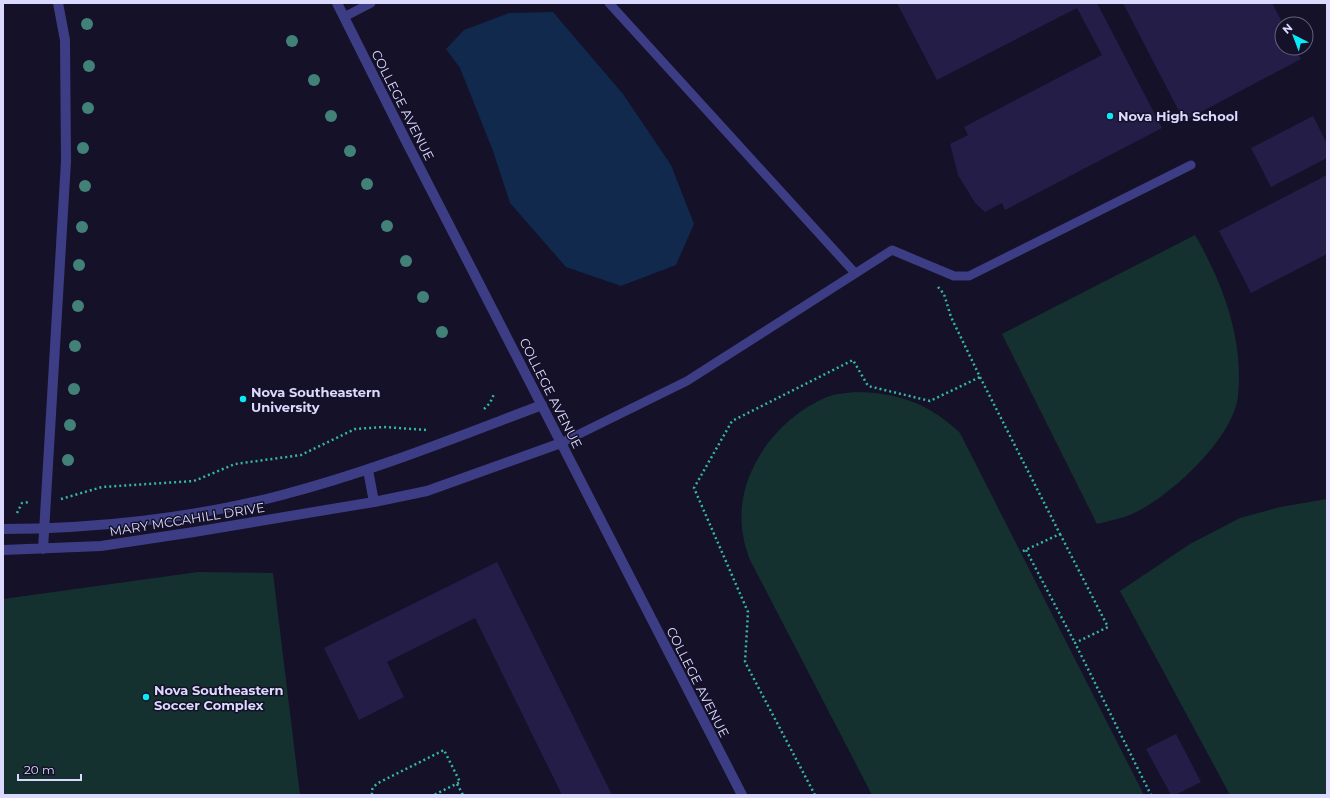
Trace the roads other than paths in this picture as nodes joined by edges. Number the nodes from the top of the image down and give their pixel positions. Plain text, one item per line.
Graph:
1 (58, 3) edge
2 (337, 3) edge
3 (371, 3) edge
4 (609, 3) edge
5 (344, 17) junction
6 (1190, 165) dead end
7 (854, 273) junction
8 (542, 405) junction
9 (561, 443) junction
10 (368, 470) junction
11 (374, 502) junction
12 (3, 529) edge
13 (44, 529) junction
14 (43, 549) junction
15 (3, 550) edge
16 (742, 795) edge

1 - 13 street
2 - 5 street, COLLEGE AVENUE
3 - 5 lane
4 - 7 lane
5 - 8 street, COLLEGE AVENUE
6 - 7 lane
7 - 9 lane
8 - 9 street, COLLEGE AVENUE
8 - 10 street, MARY MCCAHILL DRIVE
9 - 11 street, MARY MCCAHILL DRIVE
9 - 16 street, COLLEGE AVENUE
10 - 11 street
10 - 13 street, MARY MCCAHILL DRIVE
11 - 14 street, MARY MCCAHILL DRIVE
12 - 13 street, MARY MCCAHILL DRIVE
13 - 14 street
14 - 15 street, MARY MCCAHILL DRIVE

